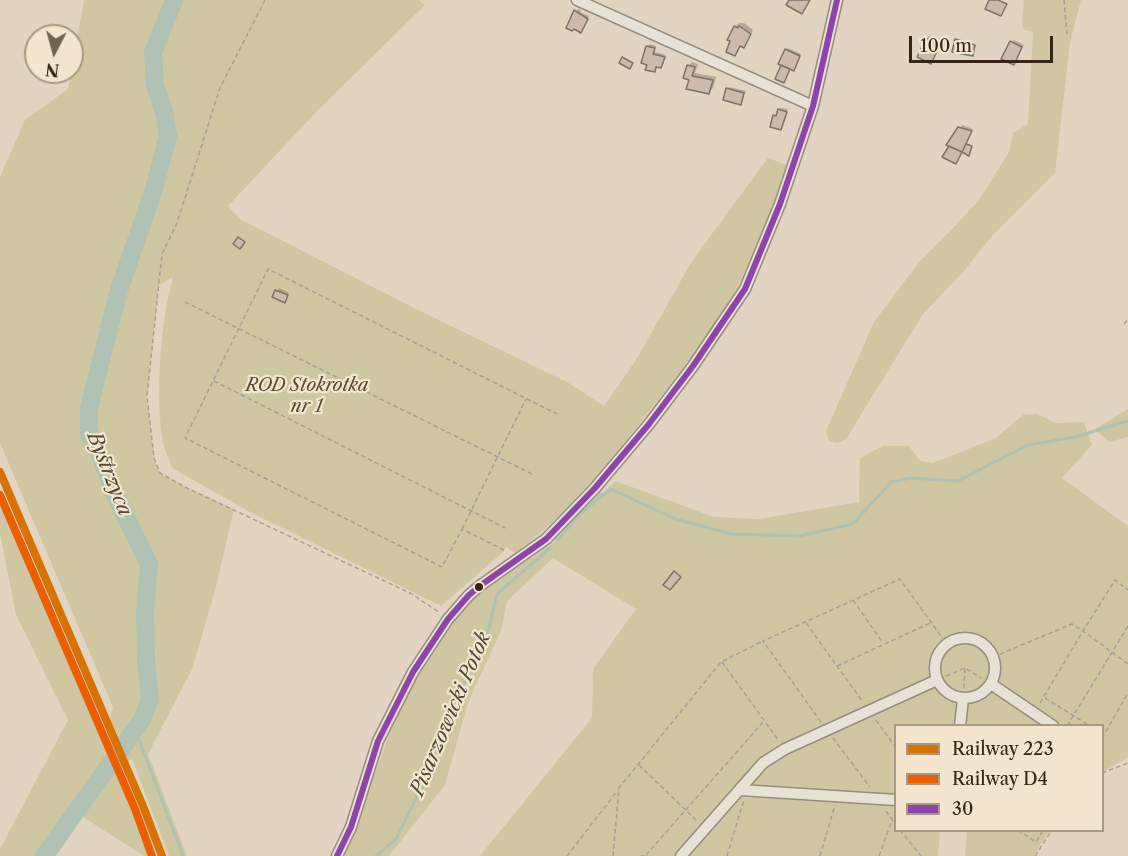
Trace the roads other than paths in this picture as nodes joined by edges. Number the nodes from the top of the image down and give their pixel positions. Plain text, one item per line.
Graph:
1 (577, 0) edge
2 (837, 0) edge
3 (813, 106) junction
4 (937, 680) junction
5 (991, 684) junction
6 (963, 699) junction
7 (960, 724) edge
8 (1050, 724) edge
9 (744, 789) junction
10 (894, 800) edge
11 (337, 856) edge
12 (681, 856) edge

1 - 3 street
2 - 3 street
3 - 11 street
4 - 5 street
4 - 6 street
4 - 9 street
5 - 6 street
5 - 8 street
6 - 7 street
9 - 10 street
9 - 12 street

